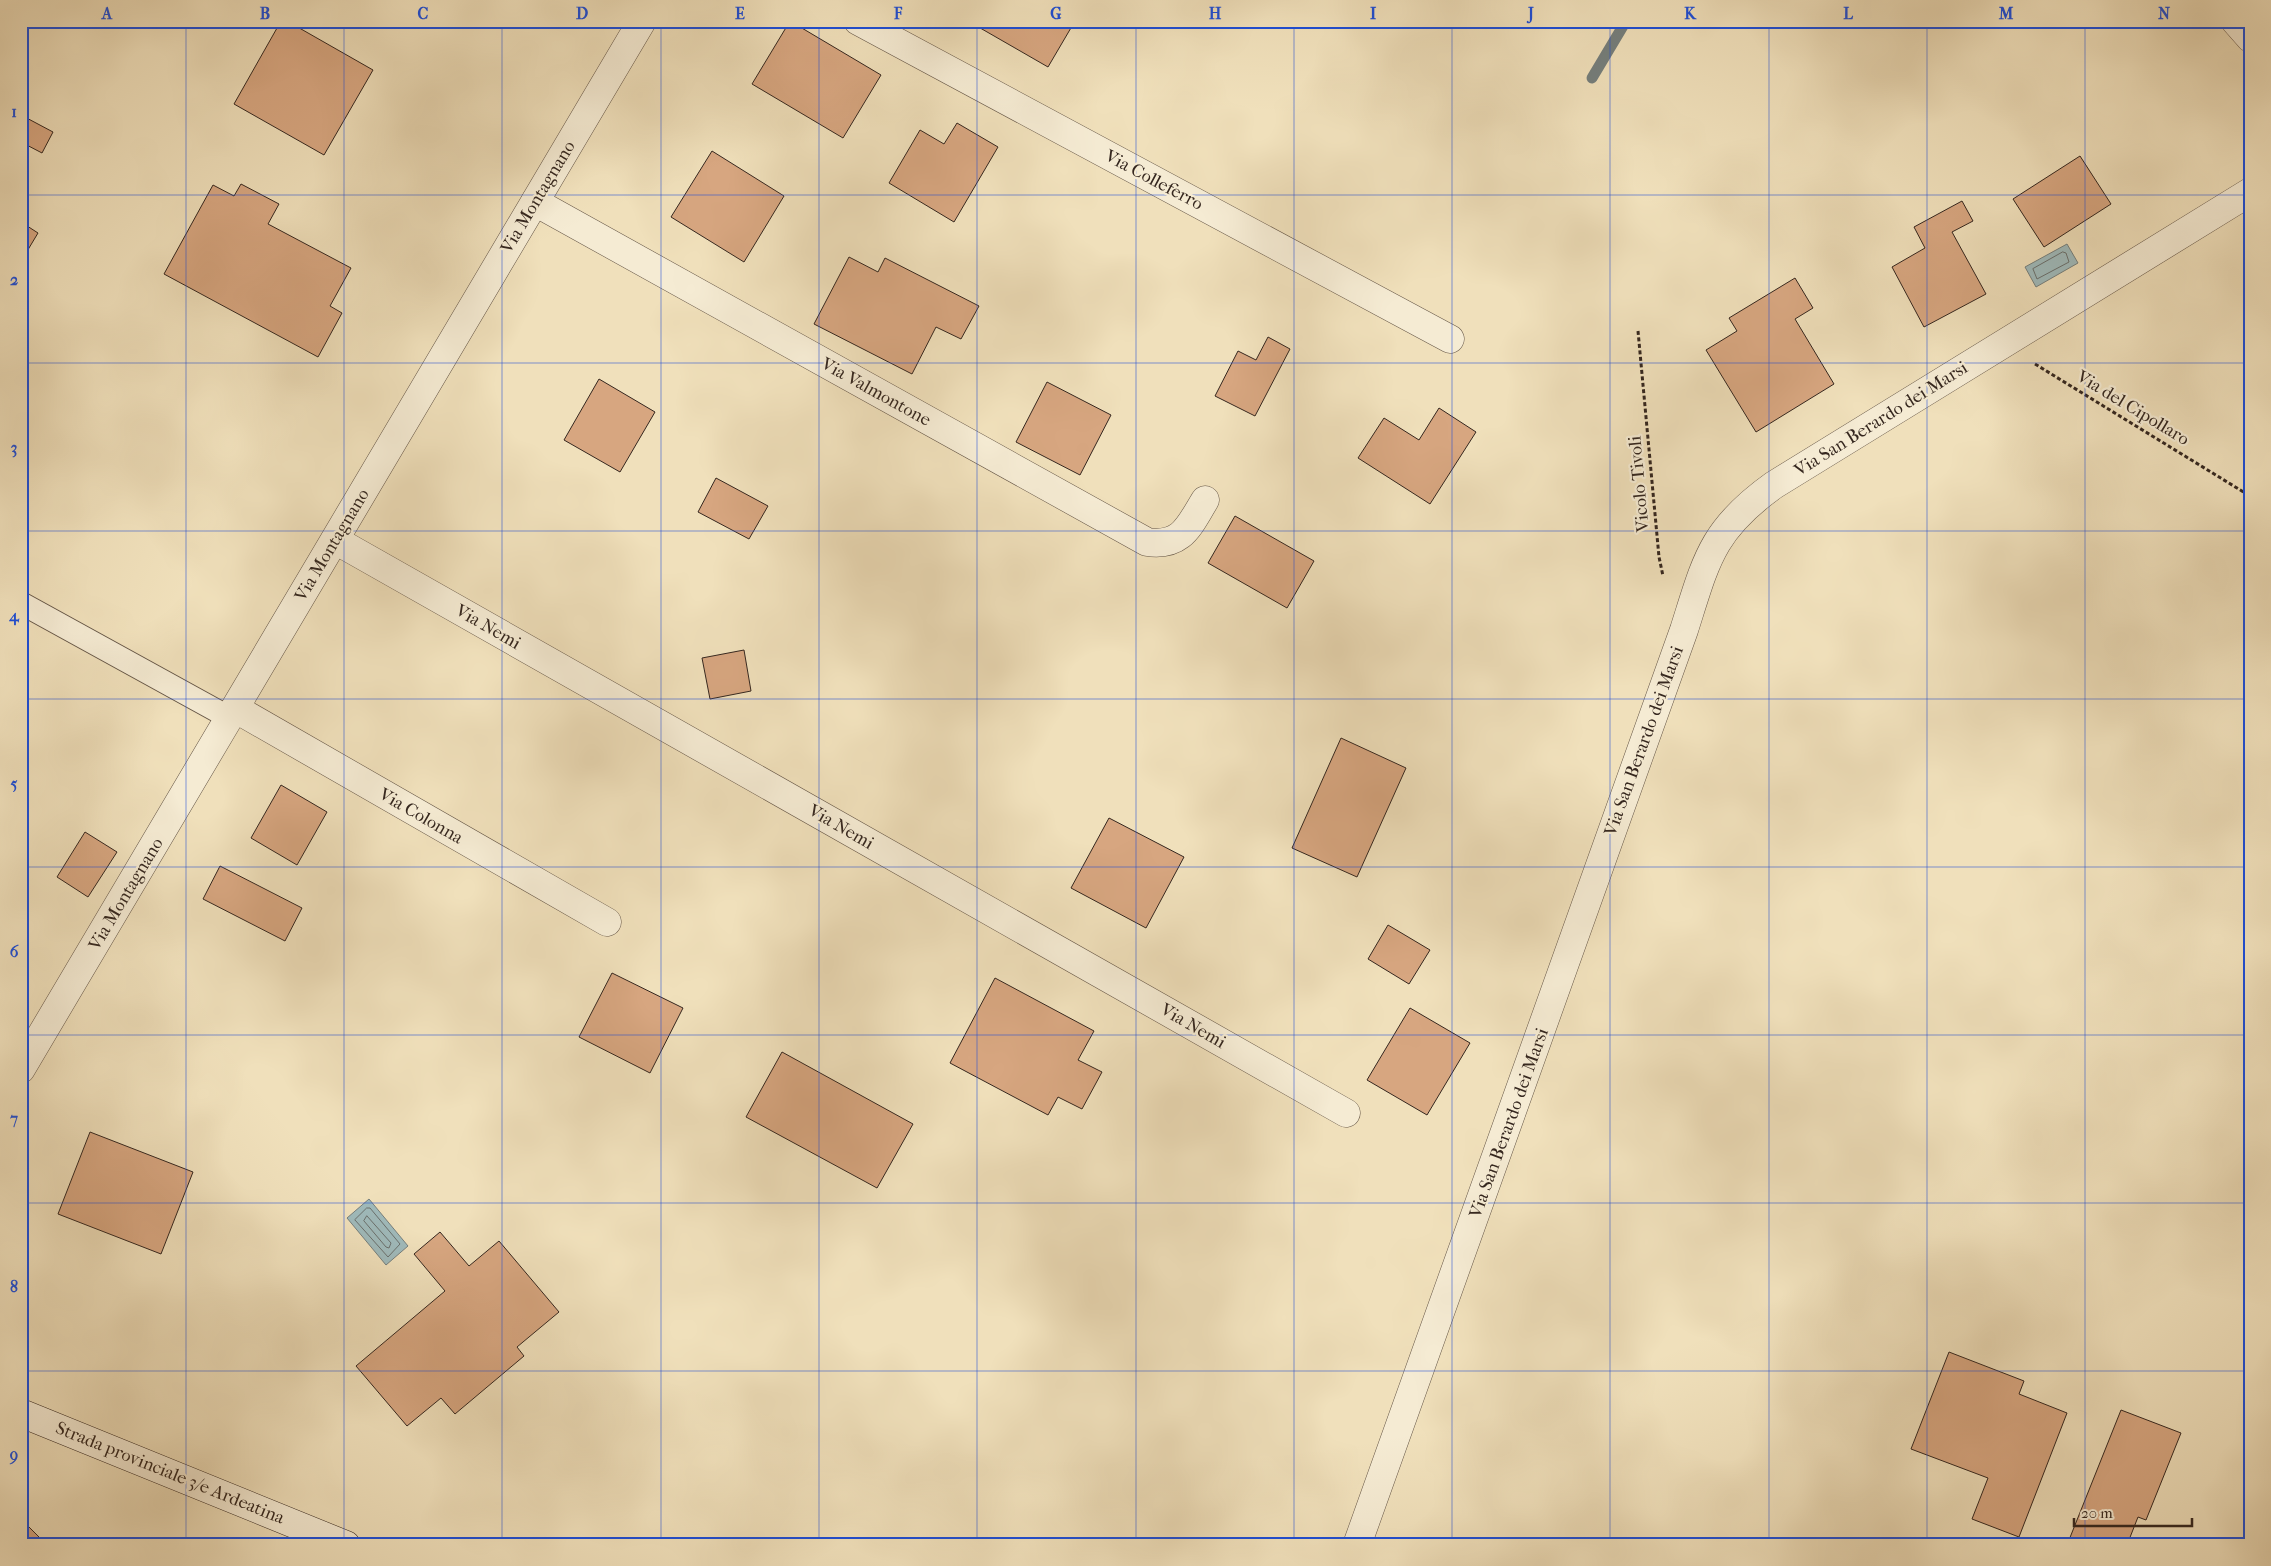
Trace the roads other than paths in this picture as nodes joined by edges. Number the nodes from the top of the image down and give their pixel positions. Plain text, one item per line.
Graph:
1 (642, 21) edge
2 (858, 21) edge
3 (2235, 21) edge
4 (2250, 38) edge
5 (2250, 192) edge
6 (535, 202) junction
7 (1450, 339) dead end
8 (1205, 500) dead end
9 (335, 540) junction
10 (21, 603) edge
11 (233, 714) junction
12 (607, 922) dead end
13 (21, 1068) edge
14 (1346, 1113) dead end
15 (21, 1412) edge
16 (346, 1545) edge
17 (1357, 1545) edge

1 - 6 street, Via Montagnano
2 - 7 street, Via Colleferro
3 - 4 street
5 - 17 street, Via San Berardo dei Marsi
6 - 8 street, Via Valmontone
6 - 9 street, Via Montagnano
9 - 11 street, Via Montagnano
9 - 14 street, Via Nemi
10 - 11 lane
11 - 12 street, Via Colonna
11 - 13 street, Via Montagnano
15 - 16 street, Strada provinciale 3/e Ardeatina

